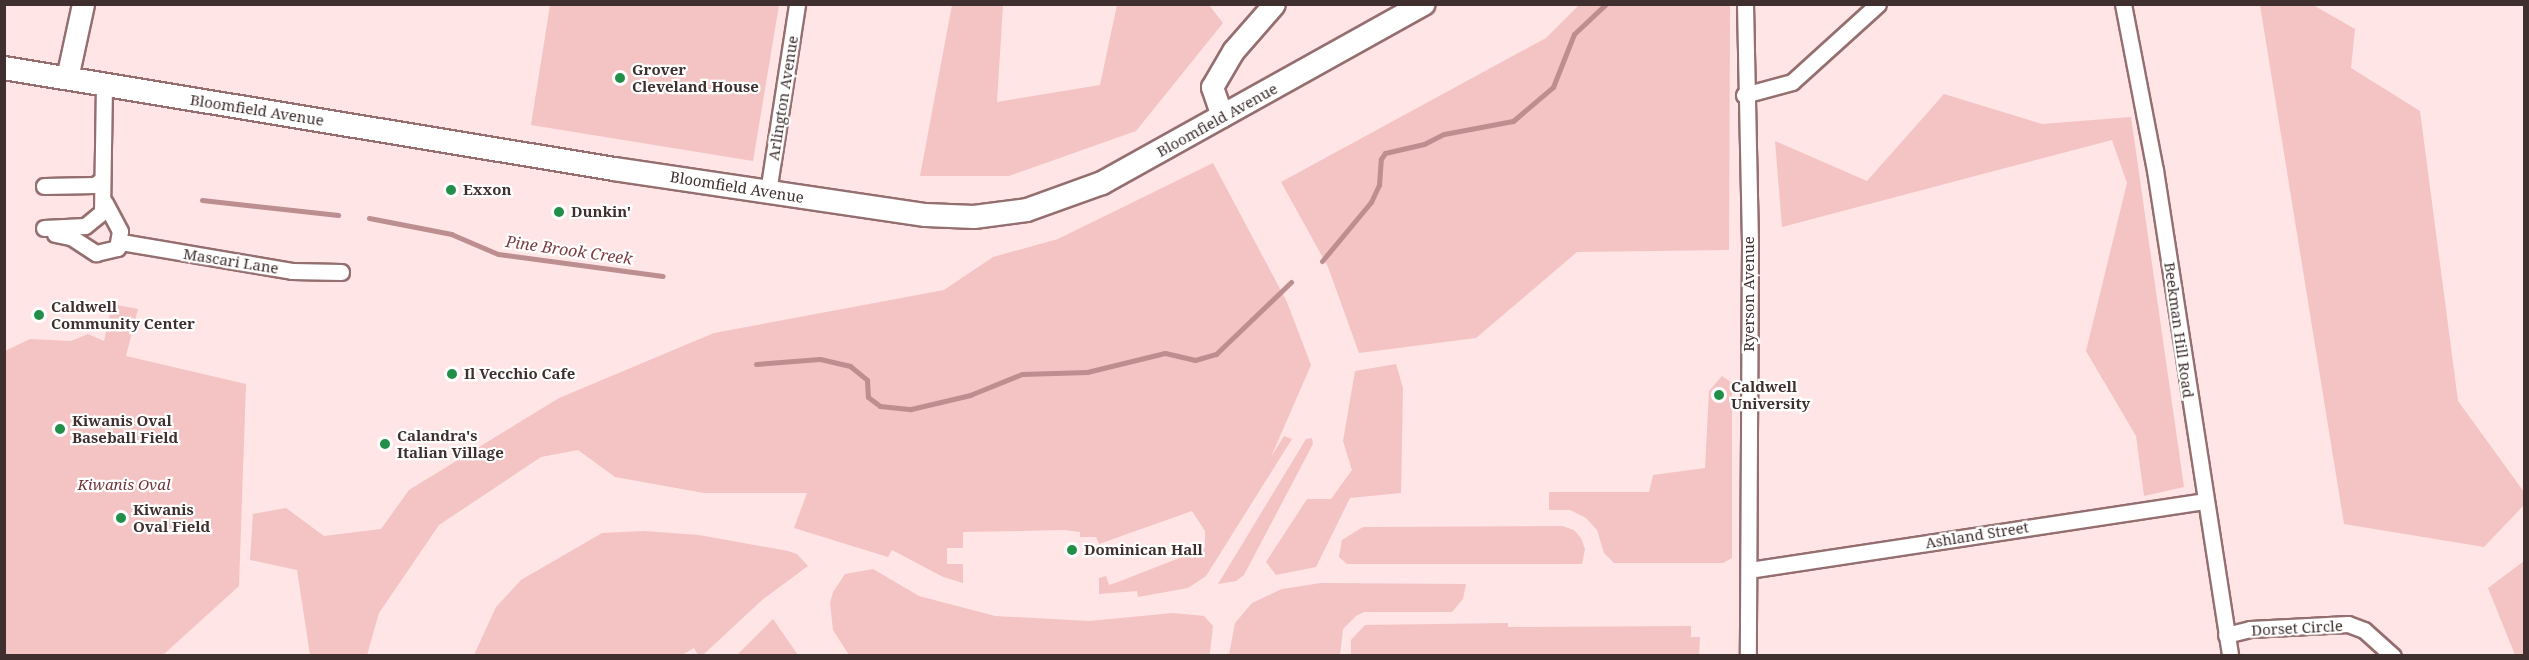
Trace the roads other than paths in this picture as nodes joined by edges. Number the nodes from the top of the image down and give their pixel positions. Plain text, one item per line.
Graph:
1 (84, 4) edge
2 (797, 4) edge
3 (1274, 4) edge
4 (1425, 4) edge
5 (1745, 4) edge
6 (1878, 4) edge
7 (2123, 4) edge
8 (4, 68) edge
9 (67, 78) junction
10 (104, 84) junction
11 (1744, 95) junction
12 (1222, 116) junction
13 (100, 181) junction
14 (44, 186) dead end
15 (768, 192) junction
16 (105, 203) junction
17 (121, 242) junction
18 (341, 272) dead end
19 (2205, 501) junction
20 (1749, 570) junction
21 (2226, 635) junction
22 (1748, 656) edge
23 (2230, 656) edge
24 (2393, 656) edge

1 - 9 street
2 - 15 street, Arlington Avenue
3 - 12 street
4 - 12 main road, Bloomfield Avenue
5 - 11 street, Ryerson Avenue
6 - 11 street
7 - 19 street, Beekman Hill Road
8 - 9 main road, Bloomfield Avenue
9 - 10 main road, Bloomfield Avenue
10 - 13 street
10 - 15 main road, Bloomfield Avenue
11 - 20 street, Ryerson Avenue
12 - 15 main road, Bloomfield Avenue
13 - 14 street
13 - 16 street
16 - 17 street
16 - 17 street
17 - 18 street, Mascari Lane
19 - 20 street, Ashland Street
19 - 21 street, Beekman Hill Road
20 - 22 street, Ryerson Avenue
21 - 23 street, Beekman Hill Road
21 - 24 street, Dorset Circle

